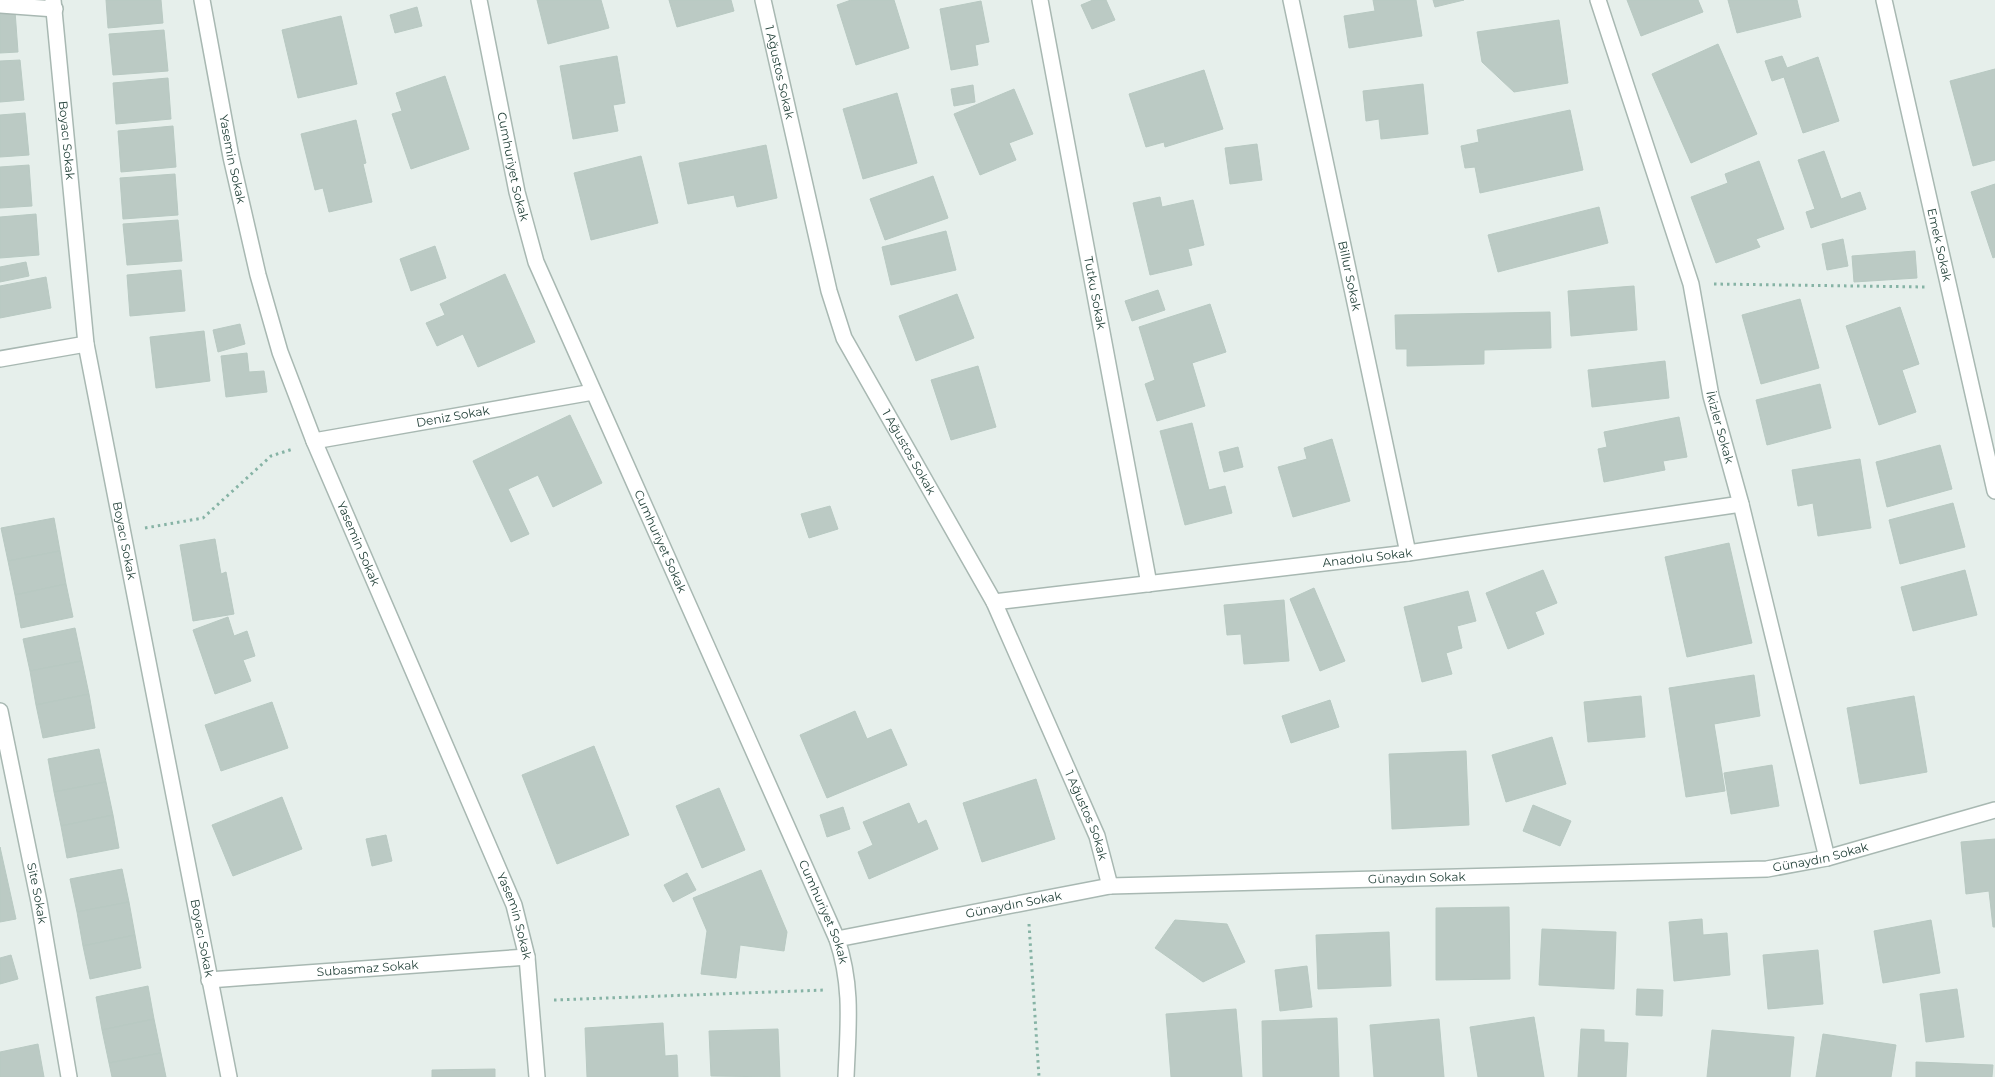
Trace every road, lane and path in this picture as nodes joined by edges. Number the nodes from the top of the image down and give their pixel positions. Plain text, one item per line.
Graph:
1 (202, 0) edge
2 (479, 0) edge
3 (763, 0) edge
4 (1040, 0) edge
5 (1291, 0) edge
6 (1598, 0) edge
7 (1884, 0) edge
8 (54, 4) edge
9 (0, 5) edge
10 (1691, 284) junction
11 (1950, 288) junction
12 (86, 344) junction
13 (0, 359) edge
14 (593, 392) junction
15 (314, 441) junction
16 (1991, 459) edge
17 (1995, 491) edge
18 (1741, 504) junction
19 (122, 532) junction
20 (1408, 553) junction
21 (1149, 584) junction
22 (994, 602) junction
23 (0, 711) edge
24 (1995, 810) edge
25 (1827, 858) junction
26 (1110, 886) junction
27 (1028, 901) junction
28 (836, 939) junction
29 (527, 957) junction
30 (209, 980) junction
31 (849, 990) junction
32 (531, 1001) junction
33 (70, 1077) edge
34 (229, 1077) edge
35 (536, 1077) edge
36 (846, 1077) edge
37 (1039, 1077) edge

1 - 15 street, Yasemin Sokak
2 - 14 street, Cumhuriyet Sokak
3 - 22 street, 1 Ağustos Sokak
4 - 21 street, Tutku Sokak
5 - 20 street, Billur Sokak
6 - 10 street, İkizler Sokak
7 - 11 street, Emek Sokak
8 - 9 street
8 - 12 street, Boyacı Sokak
10 - 11 path
10 - 18 street, İkizler Sokak
11 - 16 street, Emek Sokak
12 - 13 street
12 - 19 street, Boyacı Sokak
14 - 15 street, Deniz Sokak
14 - 28 street, Cumhuriyet Sokak
15 - 19 path
15 - 29 street, Yasemin Sokak
16 - 17 street, Emek Sokak
18 - 20 street, Anadolu Sokak
18 - 25 street, İkizler Sokak
19 - 30 street, Boyacı Sokak
20 - 21 street, Anadolu Sokak
21 - 22 street, Anadolu Sokak
22 - 26 street, 1 Ağustos Sokak
23 - 33 street, Site Sokak
24 - 25 street, Günaydın Sokak
25 - 26 street, Günaydın Sokak
26 - 27 street, Günaydın Sokak
27 - 28 street, Günaydın Sokak
27 - 37 path
28 - 31 street, Cumhuriyet Sokak
29 - 30 street, Subasmaz Sokak
29 - 32 street, Yasemin Sokak
30 - 34 street, Boyacı Sokak
31 - 32 path
31 - 36 street, Cumhuriyet Sokak
32 - 35 street, Yasemin Sokak

